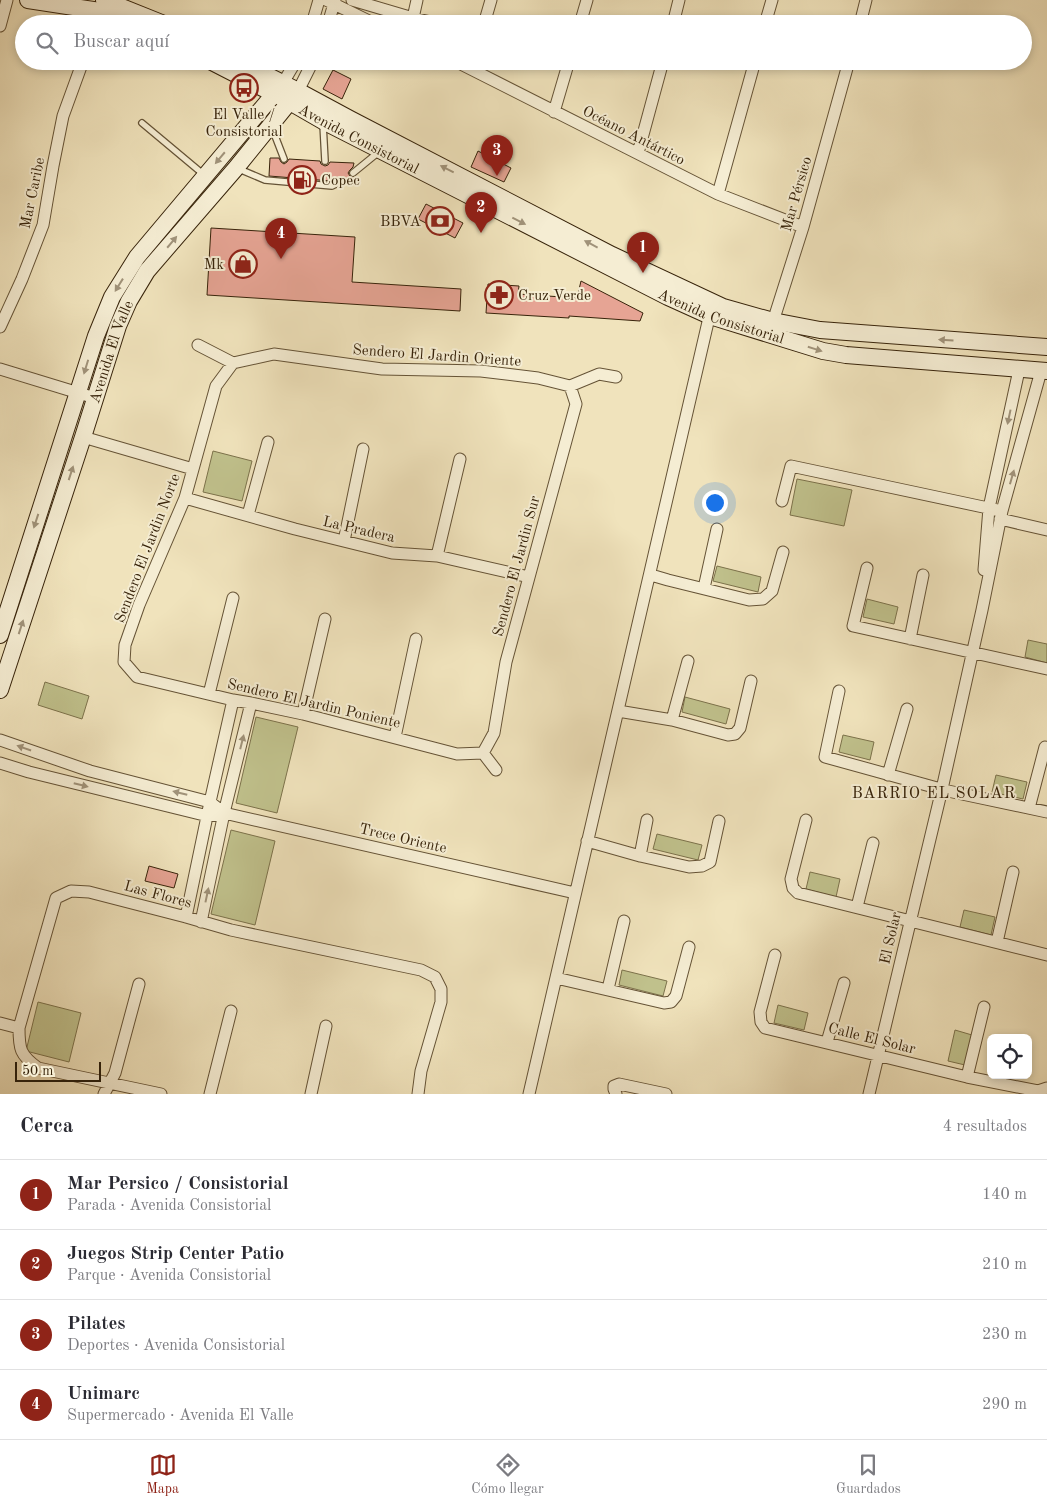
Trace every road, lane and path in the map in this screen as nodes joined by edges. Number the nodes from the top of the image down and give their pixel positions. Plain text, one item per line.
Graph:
1 (7, 0) edge
2 (28, 0) edge
3 (319, 0) edge
4 (352, 0) edge
5 (417, 0) edge
6 (491, 0) edge
7 (587, 0) edge
8 (679, 0) edge
9 (772, 0) edge
10 (866, 0) edge
11 (332, 1) edge
12 (101, 9) edge
13 (125, 12) edge
14 (315, 15) edge
15 (330, 15) edge
16 (358, 15) edge
17 (403, 15) edge
18 (414, 15) edge
19 (487, 15) edge
20 (583, 15) edge
21 (675, 15) edge
22 (768, 15) edge
23 (862, 15) edge
24 (0, 26) edge
25 (80, 70) edge
26 (233, 70) edge
27 (252, 70) edge
28 (290, 70) edge
29 (309, 70) edge
30 (483, 70) edge
31 (566, 70) edge
32 (661, 70) edge
33 (752, 70) edge
34 (847, 70) edge
35 (278, 88) junction
36 (294, 96) junction
37 (554, 112) junction
38 (323, 121) junction
39 (142, 123) dead end
40 (271, 124) junction
41 (382, 150) junction
42 (638, 153) junction
43 (284, 159) dead end
44 (325, 161) dead end
45 (236, 168) junction
46 (353, 173) dead end
47 (205, 176) junction
48 (340, 182) dead end
49 (718, 194) junction
50 (803, 227) junction
51 (711, 309) junction
52 (110, 324) junction
53 (771, 327) junction
54 (0, 328) edge
55 (984, 343) junction
56 (198, 345) dead end
57 (1047, 347) edge
58 (233, 363) junction
59 (977, 366) junction
60 (0, 369) edge
61 (1019, 370) junction
62 (1044, 371) edge
63 (616, 377) dead end
64 (570, 386) junction
65 (78, 392) junction
66 (95, 398) junction
67 (83, 437) junction
68 (268, 442) dead end
69 (363, 449) dead end
70 (460, 460) dead end
71 (193, 470) junction
72 (185, 498) junction
73 (782, 501) dead end
74 (989, 508) junction
75 (248, 515) junction
76 (1001, 515) junction
77 (716, 529) dead end
78 (1047, 530) edge
79 (344, 541) junction
80 (783, 552) dead end
81 (437, 556) junction
82 (867, 568) dead end
83 (651, 575) junction
84 (923, 575) dead end
85 (529, 577) junction
86 (704, 588) junction
87 (233, 598) dead end
88 (982, 610) junction
89 (325, 619) dead end
90 (0, 635) edge
91 (416, 639) dead end
92 (910, 640) junction
93 (972, 652) junction
94 (688, 661) dead end
95 (124, 662) joint
96 (1047, 669) edge
97 (751, 681) dead end
98 (0, 690) edge
99 (839, 691) dead end
100 (208, 694) junction
101 (233, 700) junction
102 (251, 703) junction
103 (907, 709) dead end
104 (618, 712) junction
105 (303, 714) junction
106 (672, 720) junction
107 (395, 737) junction
108 (0, 740) edge
109 (1045, 747) dead end
110 (483, 753) junction
111 (0, 763) edge
112 (496, 770) dead end
113 (888, 775) junction
114 (942, 789) junction
115 (210, 802) junction
116 (1029, 808) junction
117 (1047, 812) edge
118 (224, 813) junction
119 (208, 816) junction
120 (647, 820) dead end
121 (806, 820) dead end
122 (718, 821) dead end
123 (587, 841) junction
124 (873, 843) dead end
125 (640, 856) junction
126 (1013, 872) dead end
127 (576, 893) junction
128 (857, 907) junction
129 (186, 917) junction
130 (624, 921) dead end
131 (910, 921) junction
132 (201, 922) junction
133 (997, 942) junction
134 (689, 947) dead end
135 (775, 955) dead end
136 (1047, 955) edge
137 (556, 978) junction
138 (844, 983) dead end
139 (139, 984) dead end
140 (608, 989) junction
141 (984, 1007) dead end
142 (231, 1011) dead end
143 (0, 1023) edge
144 (326, 1026) dead end
145 (19, 1028) junction
146 (827, 1042) junction
147 (878, 1056) junction
148 (967, 1077) junction
149 (109, 1083) junction
150 (1047, 1088) edge
151 (615, 1090) edge
152 (104, 1094) edge
153 (161, 1094) edge
154 (210, 1094) edge
155 (311, 1094) edge
156 (418, 1094) edge
157 (529, 1094) edge
158 (666, 1094) edge
159 (869, 1094) edge

1 - 24 street
2 - 12 main road
3 - 14 street
4 - 17 street
5 - 18 street
6 - 19 street
7 - 20 street
8 - 21 street
9 - 22 street
10 - 23 street
11 - 15 street
11 - 16 street
12 - 13 main road
25 - 54 street, Mar Caribe
26 - 35 main road, Avenida Consistorial
27 - 35 main road, Avenida Consistorial
28 - 35 street, Avenida El Valle
29 - 36 street, Avenida El Valle
30 - 37 street, Océano Antártico
31 - 37 street
32 - 42 street
33 - 49 street
34 - 50 street, Mar Pérsico
35 - 36 main road, Avenida Consistorial
35 -> 47 main road, Avenida El Valle
36 - 38 main road, Avenida Consistorial
36 - 40 main road, Avenida El Valle
51 -> 36 main road, Avenida Consistorial
37 - 42 street, Océano Antártico
38 - 41 main road, Avenida Consistorial
38 - 44 lane
39 - 47 lane
40 - 43 lane
40 - 45 main road, Avenida El Valle
41 - 46 lane
41 -> 51 main road, Avenida Consistorial
42 - 49 street, Océano Antártico
45 - 48 lane
52 -> 45 main road, Avenida El Valle
47 -> 52 main road, Avenida El Valle
49 - 50 street, Océano Antártico
50 - 53 street, Mar Pérsico
51 - 53 main road, Avenida Consistorial
51 - 83 street
52 -> 65 main road, Avenida El Valle
52 - 66 main road, Avenida El Valle
55 -> 53 main road, Avenida Consistorial
53 -> 59 main road, Avenida Consistorial
55 - 57 main road, Avenida Consistorial
55 - 59 main road
56 - 58 street
58 - 64 street, Sendero El Jardin Oriente
58 - 71 street, Sendero El Jardin Norte
59 - 61 main road, Avenida Consistorial
60 - 65 street
61 - 62 main road, Avenida Consistorial
61 -> 74 street, El Solar
76 -> 62 street, El Solar
63 - 64 street
64 - 85 street, Sendero El Jardin Sur
65 - 66 street
65 -> 90 main road, Avenida El Valle
66 - 67 main road, Avenida El Valle
67 - 71 street
98 -> 67 main road, Avenida El Valle
68 - 75 street
69 - 79 street
70 - 81 street
71 - 72 street, Sendero El Jardin Norte
72 - 75 street, La Pradera
72 - 95 street, Sendero El Jardin Norte
73 - 74 street
74 - 76 street
74 - 88 street, El Solar
75 - 79 street, La Pradera
76 - 78 street
76 - 88 street, El Solar
77 - 86 street
79 - 81 street, La Pradera
80 - 86 street
81 - 85 street, La Pradera
82 - 92 street
83 - 86 street
83 - 104 street
84 - 92 street
85 - 110 street, Sendero El Jardin Sur
87 - 100 street
88 - 93 street, El Solar
89 - 105 street
91 - 107 street
92 - 93 street
93 - 96 street
93 - 114 street, El Solar
94 - 106 street
95 - 100 street, Sendero El Jardin Poniente
97 - 106 street
99 - 113 street
100 - 101 street, Sendero El Jardin Poniente
101 - 102 street, Sendero El Jardin Poniente
101 - 115 street
102 - 105 street, Sendero El Jardin Poniente
118 -> 102 street
103 - 113 street
104 - 106 street
104 - 123 street
105 - 107 street, Sendero El Jardin Poniente
107 - 110 street, Sendero El Jardin Poniente
115 -> 108 street, Trece Oriente
109 - 116 street
110 - 112 street
111 -> 119 street, Trece Oriente
113 - 114 street
114 - 116 street
114 - 131 street, El Solar
115 - 118 street, Trece Oriente
115 - 119 street
116 - 117 street
118 - 119 street, Trece Oriente
118 - 127 street, Trece Oriente
132 -> 118 street
119 - 129 street
120 - 125 street
121 - 128 street
122 - 125 street
123 - 125 street
123 - 127 street
124 - 128 street
126 - 133 street
127 - 137 street
128 - 131 street
129 - 132 street, Las Flores
129 - 145 street, Las Flores
130 - 140 street
131 - 133 street
131 - 147 street, El Solar
132 - 156 street, Las Flores
133 - 136 street
134 - 140 street
135 - 146 street, Calle El Solar
137 - 140 street
137 - 157 street
138 - 146 street
139 - 149 street
141 - 148 street
142 - 154 street
143 - 145 street
144 - 155 street
145 - 149 street, Las Flores
146 - 147 street, Calle El Solar
147 - 148 street, Calle El Solar
147 - 159 street, El Solar
148 - 150 street, Calle El Solar
149 - 152 street
149 - 153 street, Las Flores
151 - 158 street

